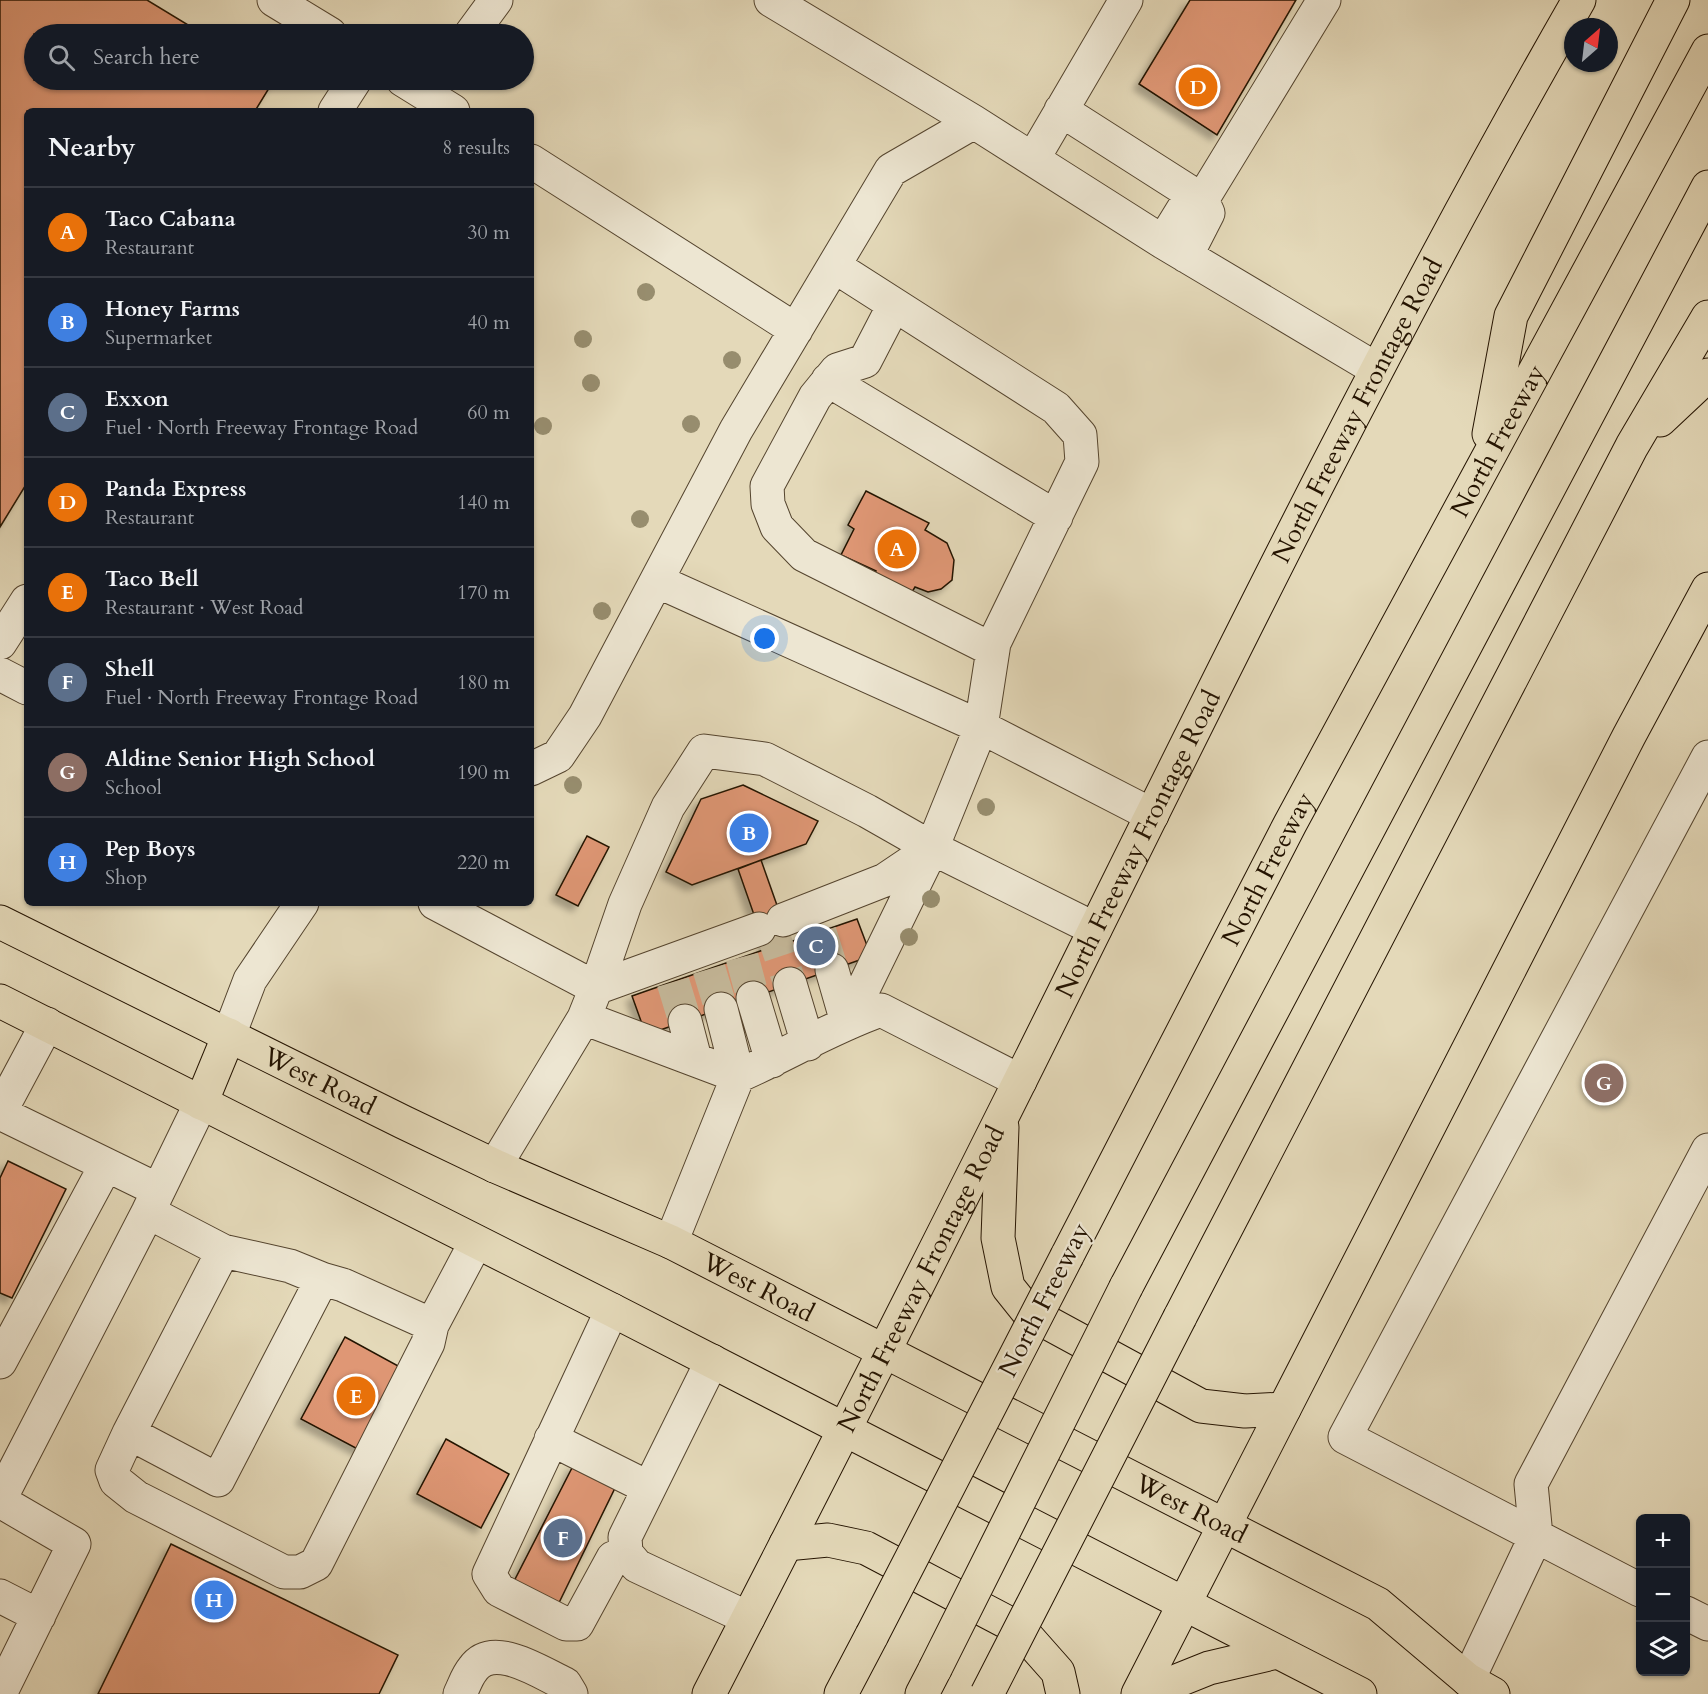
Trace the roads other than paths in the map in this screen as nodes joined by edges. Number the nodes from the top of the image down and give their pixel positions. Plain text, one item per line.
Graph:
1 (274, 0) edge
2 (496, 0) edge
3 (771, 0) edge
4 (1126, 0) edge
5 (1324, 0) edge
6 (1579, 0) edge
7 (1673, 0) edge
8 (314, 24) edge
9 (478, 24) edge
10 (1708, 51) edge
11 (349, 90) edge
12 (428, 90) edge
13 (337, 108) edge
14 (449, 108) edge
15 (1061, 110) junction
16 (974, 122) junction
17 (1033, 159) junction
18 (534, 162) edge
19 (1708, 187) edge
20 (1202, 200) junction
21 (1174, 249) junction
22 (834, 266) junction
23 (894, 305) junction
24 (1708, 317) edge
25 (796, 330) junction
26 (1376, 369) junction
27 (1708, 375) edge
28 (828, 380) junction
29 (1632, 446) junction
30 (1484, 463) junction
31 (1056, 517) junction
32 (657, 581) junction
33 (1708, 589) edge
34 (24, 607) edge
35 (0, 643) edge
36 (993, 650) junction
37 (0, 674) edge
38 (24, 686) edge
39 (981, 727) junction
40 (1708, 757) edge
41 (534, 768) edge
42 (1152, 815) junction
43 (932, 848) junction
44 (300, 906) edge
45 (441, 906) edge
46 (0, 922) edge
47 (1095, 929) junction
48 (832, 970) tunnel mouth
49 (790, 984) tunnel mouth
50 (596, 987) junction
51 (753, 998) tunnel mouth
52 (0, 1001) edge
53 (721, 1009) tunnel mouth
54 (584, 1018) junction
55 (685, 1022) tunnel mouth
56 (847, 1022) junction
57 (47, 1024) junction
58 (229, 1035) junction
59 (808, 1044) junction
60 (695, 1059) junction
61 (772, 1061) junction
62 (738, 1076) junction
63 (1020, 1081) junction
64 (201, 1103) junction
65 (0, 1112) edge
66 (1003, 1116) junction
67 (1708, 1150) edge
68 (106, 1165) junction
69 (495, 1166) junction
70 (153, 1201) junction
71 (476, 1242) junction
72 (671, 1242) junction
73 (223, 1251) junction
74 (322, 1279) junction
75 (612, 1310) junction
76 (432, 1325) junction
77 (885, 1352) junction
78 (712, 1361) junction
79 (0, 1362) edge
80 (1284, 1409) junction
81 (845, 1429) junction
82 (129, 1433) junction
83 (551, 1439) junction
84 (649, 1488) junction
85 (0, 1500) edge
86 (1224, 1525) junction
87 (1536, 1536) junction
88 (786, 1544) junction
89 (626, 1553) junction
90 (1636, 1587) edge
91 (0, 1596) edge
92 (1184, 1604) junction
93 (1690, 1615) edge
94 (39, 1616) junction
95 (748, 1618) junction
96 (1708, 1624) edge
97 (1277, 1652) junction
98 (928, 1682) edge
99 (1474, 1689) edge
100 (0, 1694) edge
101 (460, 1694) edge
102 (571, 1694) edge
103 (709, 1694) edge
104 (842, 1694) edge
105 (987, 1694) edge
106 (1063, 1694) edge
107 (1138, 1694) edge
108 (1144, 1694) edge
109 (1360, 1694) edge

1 - 8 lane
2 - 9 lane
3 - 16 lane
4 - 15 lane
5 - 20 lane
6 - 26 main road, North Freeway Frontage Road
7 - 30 main road
10 - 30 main road, North Freeway
11 - 13 lane
12 - 14 lane
15 - 17 lane
15 - 20 lane
16 - 17 lane
16 - 22 lane
17 - 21 lane
18 - 25 lane
19 - 98 main road, bridge
20 - 21 lane
21 - 26 lane
22 - 23 lane
22 - 25 lane
23 - 28 lane
23 - 31 lane
24 - 29 main road
25 - 32 lane
26 - 42 main road, North Freeway Frontage Road
27 - 29 main road
28 - 31 lane
28 - 36 lane
29 - 105 main road, bridge
30 - 104 main road, North Freeway, bridge
31 - 36 lane
32 - 39 lane
32 - 41 lane
33 - 80 main road
34 - 35 lane
36 - 39 lane
37 - 38 lane
39 - 42 lane
39 - 43 lane
40 - 87 lane
42 - 47 main road, North Freeway Frontage Road
43 - 47 lane
43 - 50 lane
43 - 50 lane
43 - 56 lane
44 - 58 lane
45 - 50 lane
46 - 58 main road, West Road
47 - 63 main road, North Freeway Frontage Road
48 - 56 lane
49 - 59 lane
50 - 54 lane
51 - 61 lane
52 - 57 main road
53 - 62 lane
54 - 60 lane
54 - 69 lane
55 - 60 lane
56 - 59 lane
56 - 63 lane
57 - 64 main road
57 - 65 lane
58 - 64 main road
58 - 69 main road, West Road
59 - 61 lane
60 - 62 lane
61 - 62 lane
62 - 72 lane
63 - 66 main road, North Freeway Frontage Road
64 - 70 lane
64 - 71 main road
65 - 68 lane
66 - 77 main road, North Freeway Frontage Road
66 - 80 main road
67 - 87 lane
68 - 70 lane
68 - 79 lane
69 - 72 main road, West Road
70 - 73 lane
70 - 85 lane
71 - 75 main road
71 - 76 lane
72 - 77 main road, West Road
73 - 74 lane
73 - 82 lane
74 - 76 lane
74 - 82 lane
75 - 78 main road
75 - 83 lane
76 - 82 lane
77 - 81 main road, North Freeway Frontage Road
77 - 86 main road, West Road
78 - 81 main road
78 - 84 lane
80 - 86 main road
81 - 88 main road, North Freeway Frontage Road
81 - 92 main road
83 - 84 lane
83 - 89 lane
84 - 89 lane
85 - 94 lane
86 - 92 main road
86 - 99 main road, West Road
87 - 90 lane
87 - 99 lane
88 - 95 main road, North Freeway Frontage Road
88 - 106 main road
89 - 95 lane
91 - 94 lane
92 - 97 main road
92 - 107 main road
93 - 96 lane
94 - 100 lane
95 - 103 main road, North Freeway Frontage Road
97 - 108 main road
97 - 109 main road
101 - 102 lane

